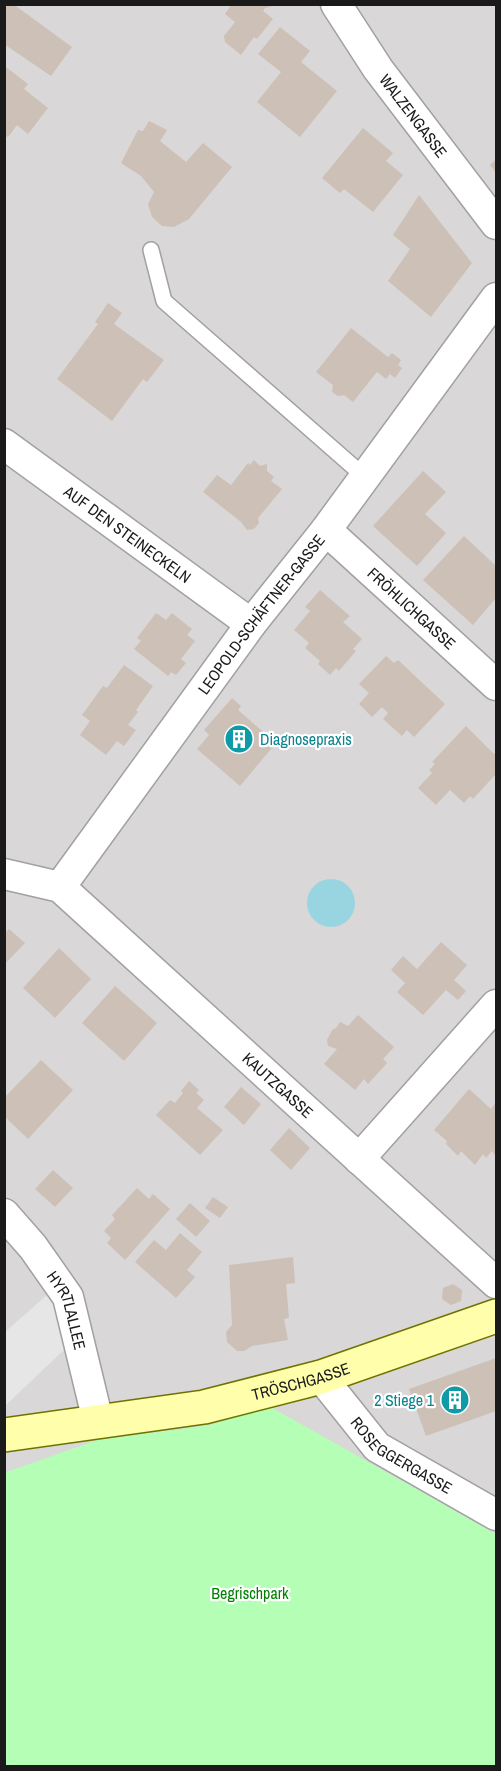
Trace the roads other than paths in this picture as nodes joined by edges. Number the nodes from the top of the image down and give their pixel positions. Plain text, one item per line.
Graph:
1 (336, 4) edge
2 (496, 225) edge
3 (151, 250) dead end
4 (496, 298) edge
5 (4, 444) edge
6 (365, 477) junction
7 (326, 530) junction
8 (251, 624) junction
9 (496, 685) edge
10 (4, 874) edge
11 (60, 887) junction
12 (496, 1005) edge
13 (359, 1160) junction
14 (4, 1214) edge
15 (496, 1283) edge
16 (496, 1316) edge
17 (321, 1377) junction
18 (98, 1421) junction
19 (4, 1434) edge
20 (496, 1515) edge

1 - 2 street, WALZENGASSE
3 - 6 lane
4 - 6 street, LEOPOLD-SCHÄFTNER-GASSE
5 - 8 street, AUF DEN STEINECKELN
6 - 7 street, LEOPOLD-SCHÄFTNER-GASSE
7 - 8 street, LEOPOLD-SCHÄFTNER-GASSE
7 - 9 street, FRÖHLICHGASSE
8 - 11 street, LEOPOLD-SCHÄFTNER-GASSE
10 - 11 street
11 - 13 street, KAUTZGASSE
12 - 13 street
13 - 15 street, KAUTZGASSE
14 - 18 street, HYRTLALLEE
16 - 17 street, TRÖSCHGASSE
17 - 18 street, TRÖSCHGASSE
17 - 20 street, ROSEGGERGASSE
18 - 19 street, TRÖSCHGASSE

